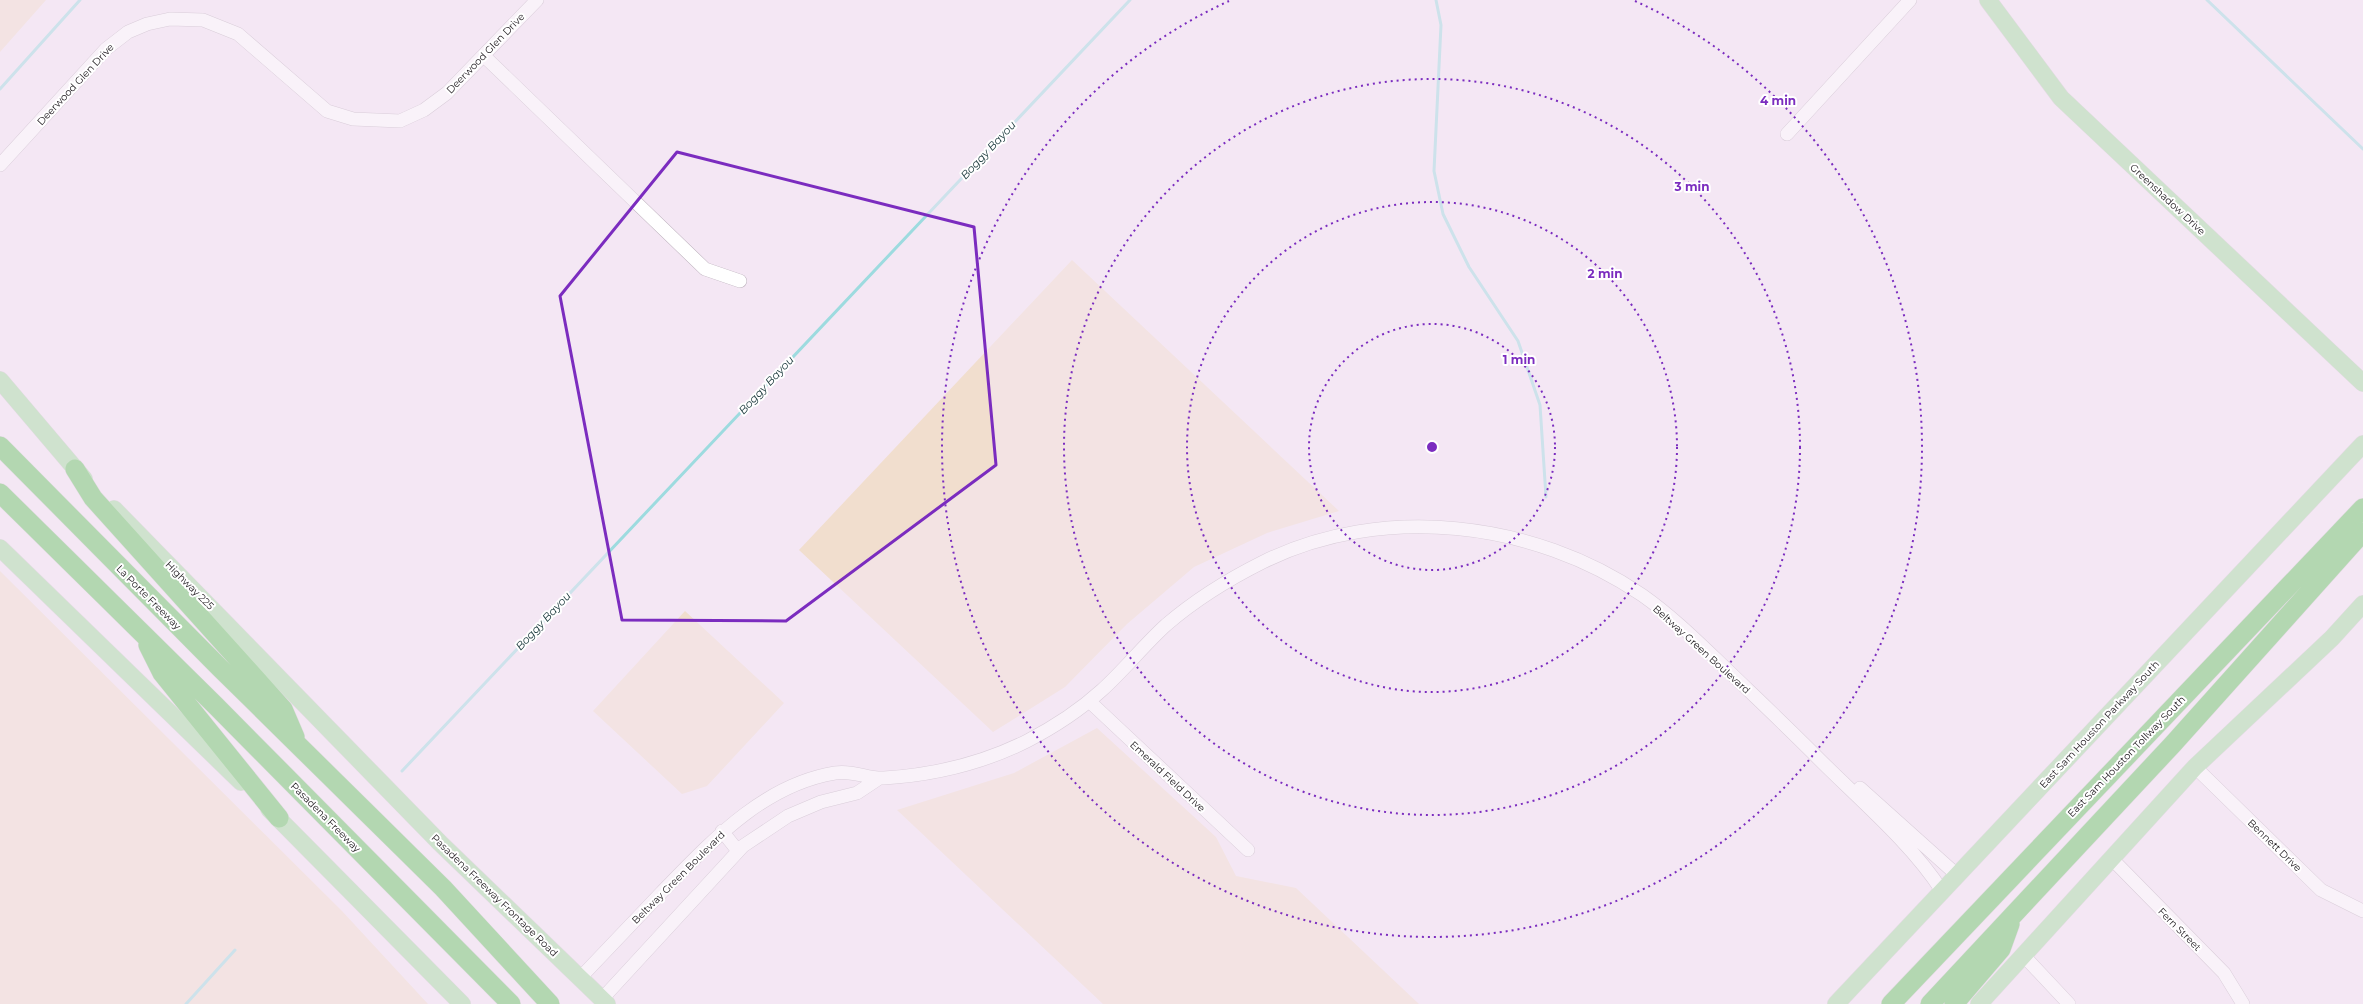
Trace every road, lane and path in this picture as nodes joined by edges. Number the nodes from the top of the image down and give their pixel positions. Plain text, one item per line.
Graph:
1 (537, 0) edge
2 (1910, 0) edge
3 (1988, 0) edge
4 (484, 56) junction
5 (1787, 134) dead end
6 (0, 165) edge
7 (740, 281) dead end
8 (0, 380) edge
9 (2363, 383) edge
10 (0, 446) edge
11 (2359, 451) edge
12 (75, 469) junction
13 (0, 493) edge
14 (2363, 508) edge
15 (2363, 532) edge
16 (0, 548) edge
17 (2363, 604) edge
18 (141, 632) junction
19 (1089, 701) junction
20 (1787, 726) junction
21 (300, 747) junction
22 (2195, 767) junction
23 (878, 779) junction
24 (384, 786) joint
25 (279, 818) junction
26 (722, 831) junction
27 (1248, 850) dead end
28 (738, 851) junction
29 (2111, 858) junction
30 (1957, 875) junction
31 (1942, 891) junction
32 (2363, 911) edge
33 (2013, 916) junction
34 (1942, 948) junction
35 (2024, 956) junction
36 (581, 977) junction
37 (605, 1001) edge
38 (462, 1004) edge
39 (511, 1004) edge
40 (550, 1004) edge
41 (1836, 1004) edge
42 (1880, 1004) edge
43 (1890, 1004) edge
44 (1930, 1004) edge
45 (1954, 1004) edge
46 (1979, 1004) edge
47 (2069, 1004) edge
48 (2243, 1004) edge

1 - 4 street, Deerwood Glen Drive
2 - 5 street
3 - 9 main road, Greenshadow Drive
4 - 6 street, Deerwood Glen Drive
4 - 7 street
8 - 12 main road, Highway 225
10 - 21 highway, La Porte Freeway
11 - 30 main road, East Sam Houston Parkway South
12 - 21 highway
12 - 24 main road, Highway 225
13 - 18 highway
14 - 34 highway, East Sam Houston Tollway South
15 - 33 highway
16 - 25 main road
17 - 22 main road
18 - 25 highway
18 - 39 highway, Pasadena Freeway
19 - 20 street, Beltway Green Boulevard
19 - 23 street, Beltway Green Boulevard
19 - 27 street, Emerald Field Drive
20 - 30 street, Beltway Green Boulevard
20 - 31 street, Beltway Green Boulevard
21 - 40 highway
22 - 29 main road
22 - 32 street, Bennett Drive
23 - 26 street, Beltway Green Boulevard
23 - 28 street, Beltway Green Boulevard
24 - 36 main road, Pasadena Freeway Frontage Road
25 - 38 main road
26 - 28 street
26 - 36 street, Beltway Green Boulevard
28 - 37 street, Beltway Green Boulevard
29 - 35 main road
29 - 48 street, Fern Street
30 - 31 main road, East Sam Houston Parkway South
31 - 41 main road, East Sam Houston Parkway South
33 - 44 highway
33 - 45 highway
34 - 42 highway
34 - 43 highway, East Sam Houston Tollway South
35 - 46 main road
35 - 47 street
36 - 37 main road, Pasadena Freeway Frontage Road

